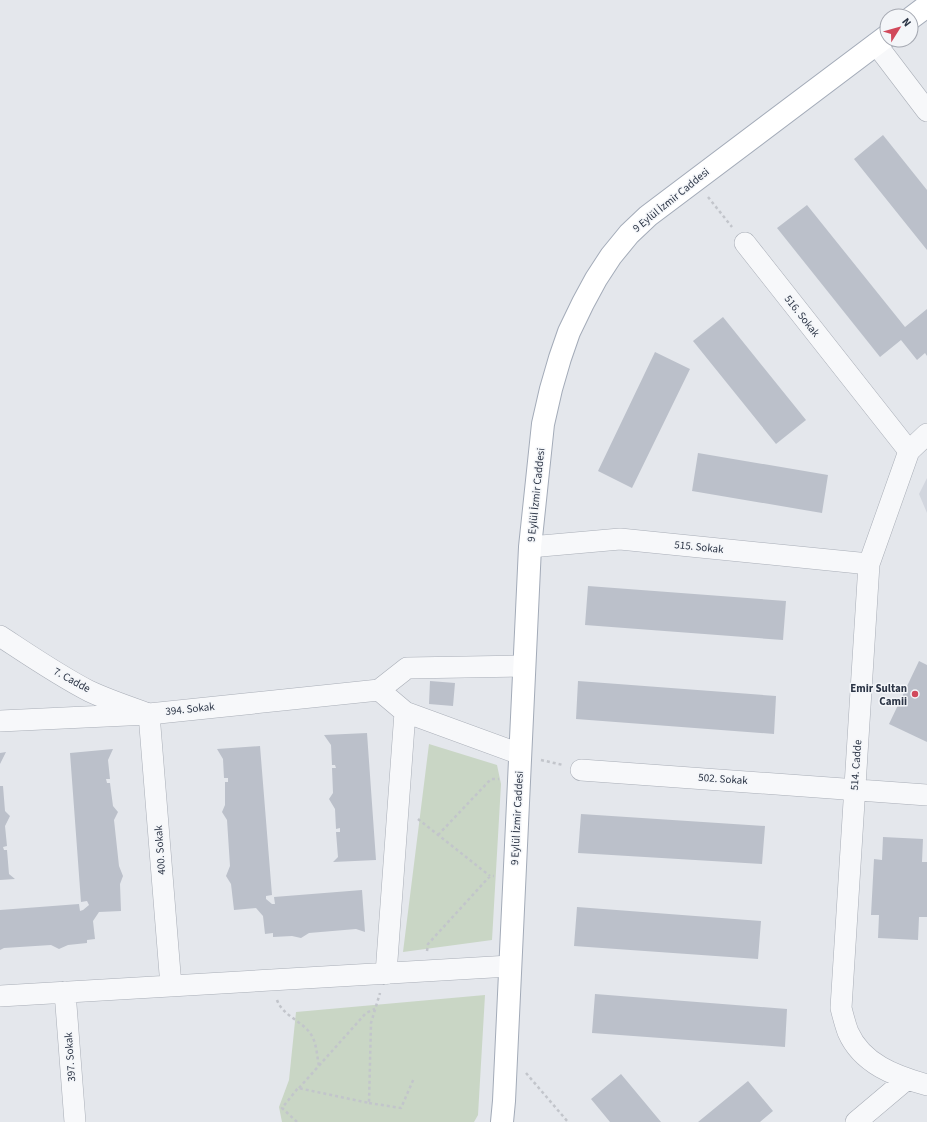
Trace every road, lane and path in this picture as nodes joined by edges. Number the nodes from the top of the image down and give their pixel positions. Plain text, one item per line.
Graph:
1 (879, 42) edge
2 (887, 48) edge
3 (927, 111) edge
4 (695, 180) junction
5 (745, 244) joint
6 (927, 434) edge
7 (910, 451) junction
8 (530, 547) junction
9 (869, 564) junction
10 (0, 636) edge
11 (524, 666) junction
12 (379, 690) junction
13 (405, 712) junction
14 (149, 714) junction
15 (0, 721) edge
16 (520, 754) junction
17 (581, 770) joint
18 (519, 779) junction
19 (855, 788) junction
20 (927, 795) edge
21 (398, 804) junction
22 (438, 835) junction
23 (490, 876) junction
24 (514, 877) junction
25 (510, 966) junction
26 (425, 972) junction
27 (386, 974) junction
28 (269, 981) junction
29 (171, 986) junction
30 (66, 992) junction
31 (0, 996) edge
32 (375, 1008) junction
33 (506, 1050) junction
34 (319, 1066) junction
35 (414, 1078) dead end
36 (906, 1079) junction
37 (927, 1085) edge
38 (298, 1088) junction
39 (369, 1103) junction
40 (503, 1111) edge
41 (75, 1122) edge
42 (297, 1122) edge
43 (494, 1122) edge
44 (510, 1122) edge
45 (568, 1122) edge
46 (856, 1122) edge

1 - 4 main road, 9 Eylül İzmir Caddesi
2 - 3 street
4 - 5 path
4 - 8 main road, 9 Eylül İzmir Caddesi
5 - 7 street, 516. Sokak
6 - 7 street, 514. Cadde
7 - 9 street, 514. Cadde
8 - 9 street, 515. Sokak
8 - 11 main road, 9 Eylül İzmir Caddesi
9 - 19 street, 514. Cadde
10 - 14 street, 7. Cadde
11 - 12 street
11 - 16 main road, 9 Eylül İzmir Caddesi
12 - 13 street
12 - 14 street, 394. Sokak
13 - 16 street
13 - 21 street
14 - 15 street, 394. Sokak
14 - 29 street, 400. Sokak
16 - 17 path
16 - 18 main road, 9 Eylül İzmir Caddesi
17 - 19 street, 502. Sokak
18 - 22 path
18 - 24 main road, 9 Eylül İzmir Caddesi
19 - 20 street, 502. Sokak
19 - 36 street, 514. Cadde
21 - 22 path
21 - 27 street
22 - 23 path
23 - 24 path
23 - 26 path
24 - 25 main road, 9 Eylül İzmir Caddesi
25 - 26 street
25 - 33 main road, 9 Eylül İzmir Caddesi
26 - 27 street
27 - 28 street
27 - 32 path
28 - 29 street
28 - 34 path
29 - 30 street
30 - 31 street
30 - 41 street, 397. Sokak
32 - 34 path
32 - 39 path
33 - 40 main road, 9 Eylül İzmir Caddesi
33 - 45 path
34 - 38 path
35 - 39 path
36 - 37 street, 514. Cadde
36 - 46 street
38 - 39 path
38 - 42 path
40 - 43 main road, 9 Eylül İzmir Caddesi
40 - 44 main road, 9 Eylül İzmir Caddesi

